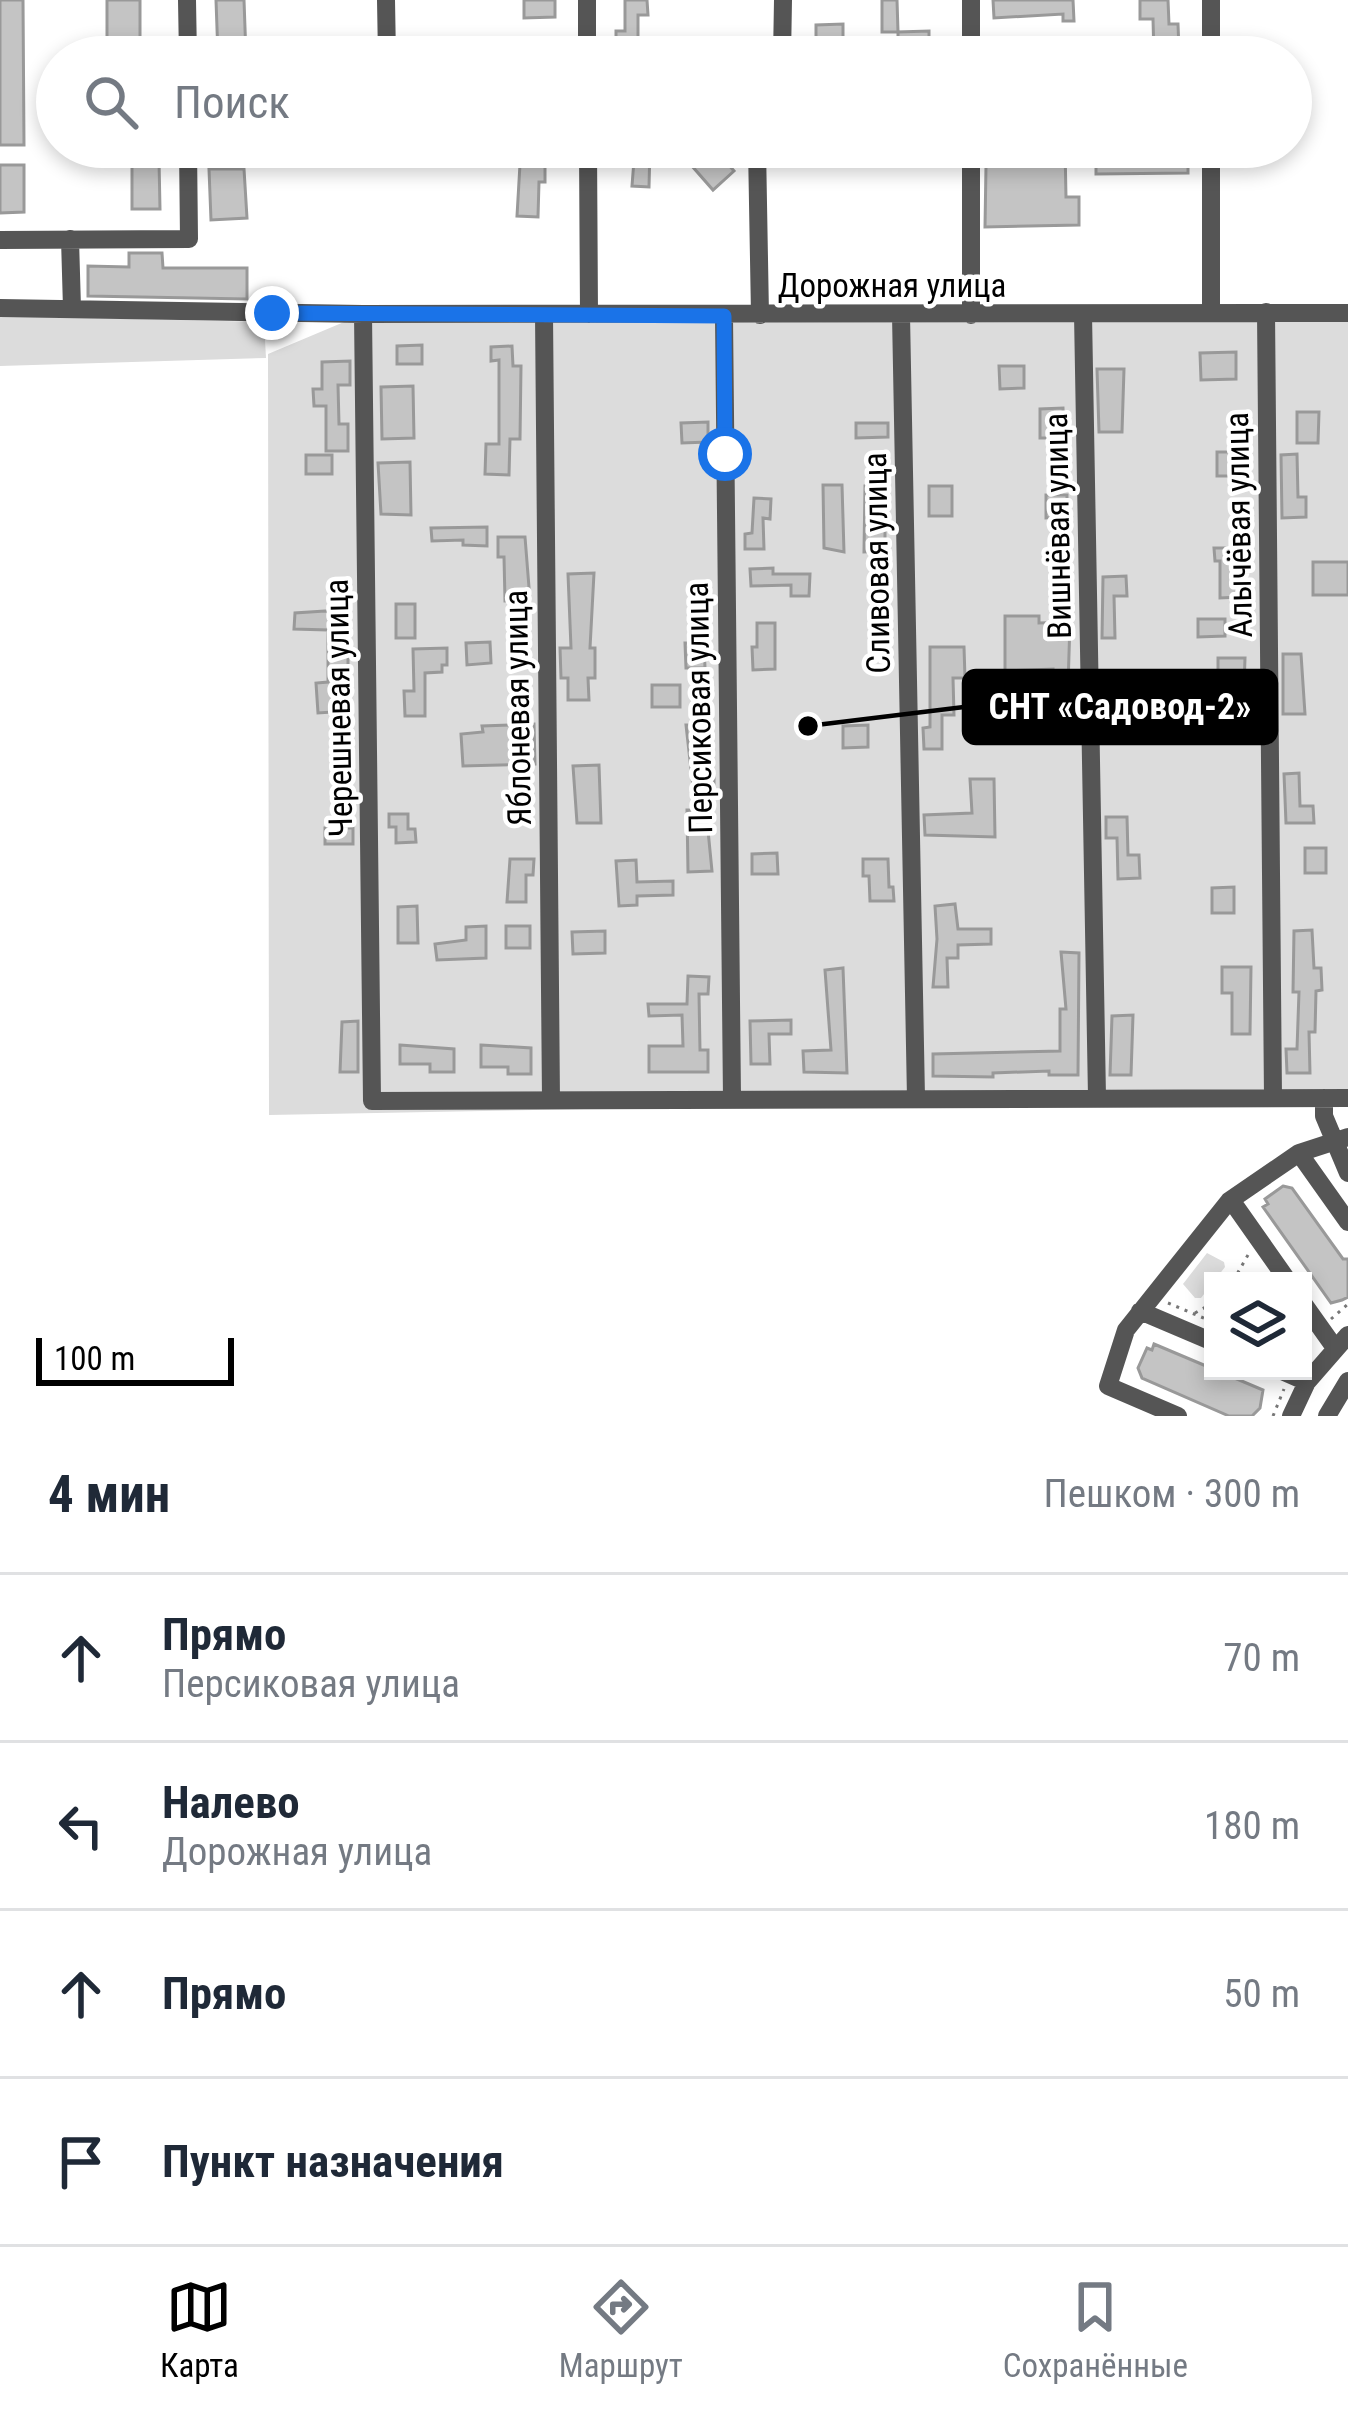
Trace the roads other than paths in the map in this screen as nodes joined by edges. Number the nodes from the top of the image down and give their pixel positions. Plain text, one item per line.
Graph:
1 (187, 0) edge
2 (386, 0) edge
3 (587, 0) edge
4 (783, 0) edge
5 (971, 0) edge
6 (1210, 0) edge
7 (188, 36) edge
8 (387, 36) edge
9 (587, 36) edge
10 (782, 36) edge
11 (971, 36) edge
12 (1211, 36) edge
13 (188, 168) edge
14 (588, 168) edge
15 (757, 168) edge
16 (971, 168) edge
17 (1211, 168) edge
18 (70, 239) junction
19 (0, 240) edge
20 (0, 308) edge
21 (72, 308) junction
22 (1266, 312) junction
23 (1211, 313) junction
24 (1348, 313) edge
25 (363, 314) junction
26 (544, 314) junction
27 (589, 314) junction
28 (901, 314) junction
29 (1083, 314) junction
30 (760, 315) junction
31 (971, 315) junction
32 (724, 316) junction
33 (1097, 1097) junction
34 (916, 1098) junction
35 (1273, 1098) junction
36 (1324, 1098) junction
37 (1348, 1098) edge
38 (551, 1100) junction
39 (732, 1100) junction
40 (1341, 1138) edge
41 (1299, 1153) junction
42 (1348, 1173) edge
43 (1231, 1200) junction
44 (1348, 1222) edge
45 (1282, 1272) edge
46 (1140, 1312) junction
47 (1312, 1312) edge
48 (1339, 1337) edge
49 (1204, 1338) edge
50 (1312, 1361) edge
51 (1292, 1380) edge
52 (1348, 1381) edge
53 (1178, 1416) edge
54 (1291, 1416) edge
55 (1327, 1416) edge

1 - 7 street
2 - 8 street
3 - 9 street
4 - 10 street
5 - 11 street
6 - 12 street
13 - 18 street
14 - 27 street
15 - 30 street
16 - 31 street
17 - 23 street
18 - 19 street
18 - 21 street
20 - 21 street, Дорожная улица
21 - 25 street, Дорожная улица
22 - 23 street, Дорожная улица
22 - 24 street, Дорожная улица
22 - 35 street, Алычёвая улица
23 - 29 street, Дорожная улица
25 - 26 street, Дорожная улица
25 - 38 street, Черешневая улица
26 - 27 street, Дорожная улица
26 - 38 street, Яблоневая улица
27 - 32 street, Дорожная улица
28 - 30 street, Дорожная улица
28 - 31 street, Дорожная улица
28 - 34 street, Сливовая улица
29 - 31 street, Дорожная улица
29 - 33 street, Вишнёвая улица
30 - 32 street, Дорожная улица
32 - 39 street, Персиковая улица
33 - 34 street
33 - 35 street
34 - 39 street
35 - 36 street
36 - 37 street
36 - 40 street
38 - 39 street
40 - 41 street
40 - 42 street
41 - 43 street
41 - 44 street
43 - 45 street
43 - 46 street
46 - 49 street
46 - 53 street
47 - 48 street
48 - 50 street
51 - 54 street
52 - 55 street

